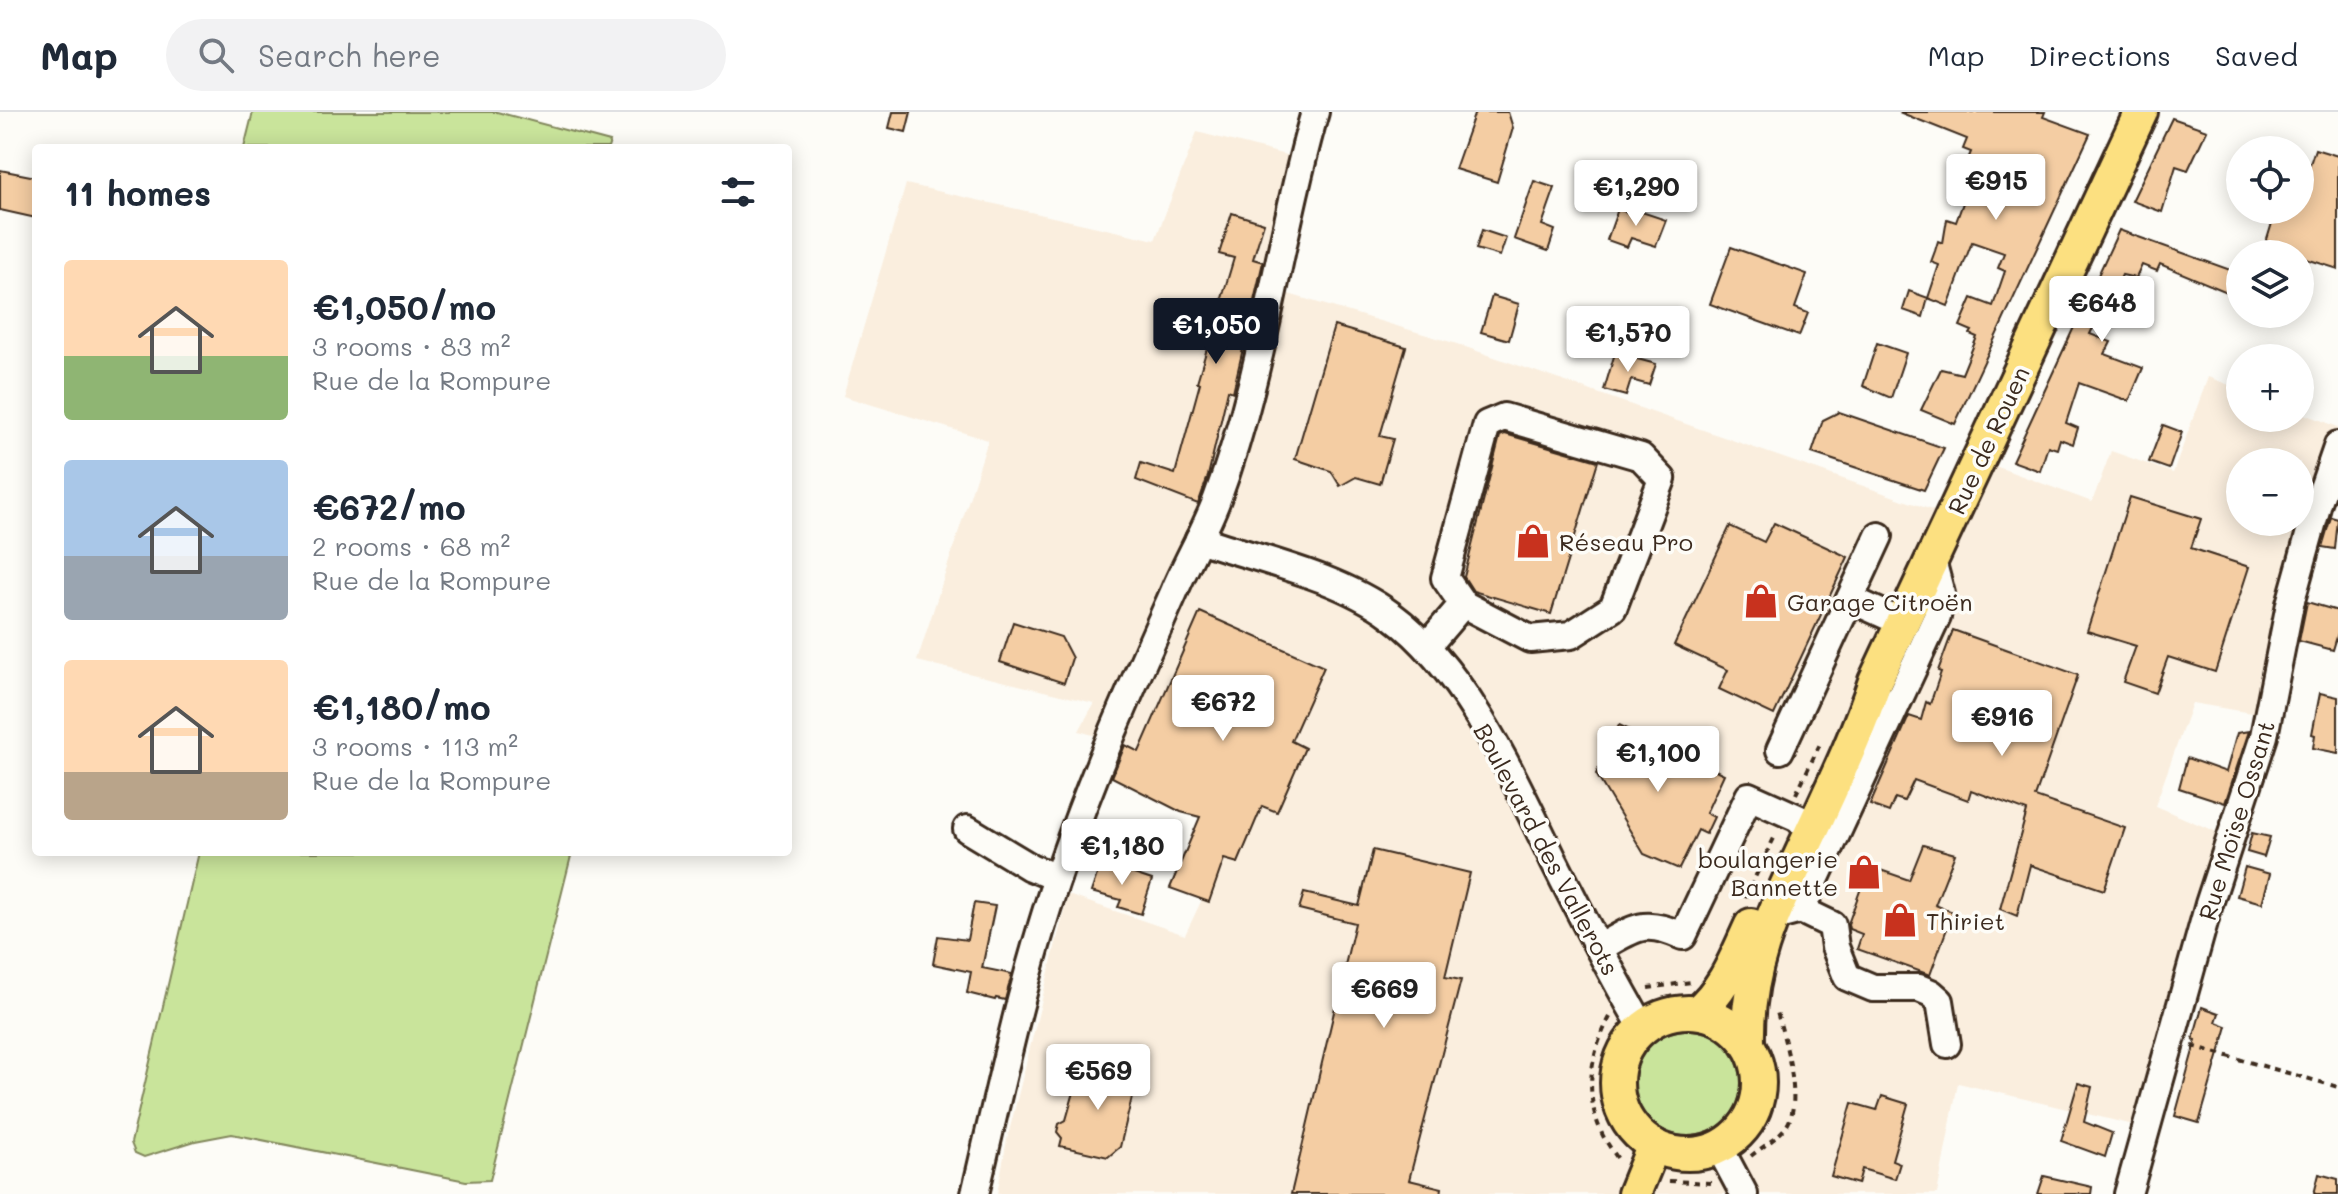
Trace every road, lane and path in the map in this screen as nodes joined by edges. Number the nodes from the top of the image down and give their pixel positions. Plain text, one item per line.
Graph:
1 (1315, 112) edge
2 (2141, 112) edge
3 (2338, 445) edge
4 (1879, 536) dead end
5 (1199, 539) junction
6 (1932, 560) junction
7 (1850, 599) junction
8 (1463, 604) junction
9 (1903, 623) junction
10 (1428, 645) junction
11 (1780, 750) dead end
12 (1805, 825) junction
13 (967, 829) dead end
14 (1057, 878) junction
15 (1786, 914) junction
16 (1599, 948) junction
17 (1735, 991) junction
18 (1697, 1012) junction
19 (1635, 1014) junction
20 (2171, 1040) junction
21 (1748, 1043) junction
22 (1947, 1044) dead end
23 (2338, 1087) edge
24 (1644, 1171) edge
25 (1732, 1171) edge
26 (984, 1193) edge
27 (2128, 1194) edge

1 - 5 street
2 - 6 main road, Rue de Rouen
3 - 20 street, Rue Moïse Ossant
4 - 7 street
5 - 10 street, Boulevard des Vallerots
5 - 14 street
6 - 9 main road, Rue de Rouen
6 - 15 street
7 - 9 street
7 - 11 street
8 - 8 street
8 - 10 street
9 - 12 main road, Rue de Rouen
10 - 16 street, Boulevard des Vallerots
12 - 15 main road, Rue de Rouen
12 - 16 street
12 - 17 main road, Rue de Rouen
13 - 14 street
14 - 26 street
15 - 17 main road, Rue de Rouen
15 - 22 street
16 - 19 street, Boulevard des Vallerots
17 - 18 main road, Rue de Rouen
17 - 19 path
17 - 21 main road, Rue de Rouen
17 - 25 path
18 - 19 main road
18 - 21 main road
19 - 24 main road
19 - 24 path
20 - 23 path
20 - 27 street, Rue Moïse Ossant
21 - 25 main road, Rue de Rouen
24 - 25 path
24 - 25 main road

